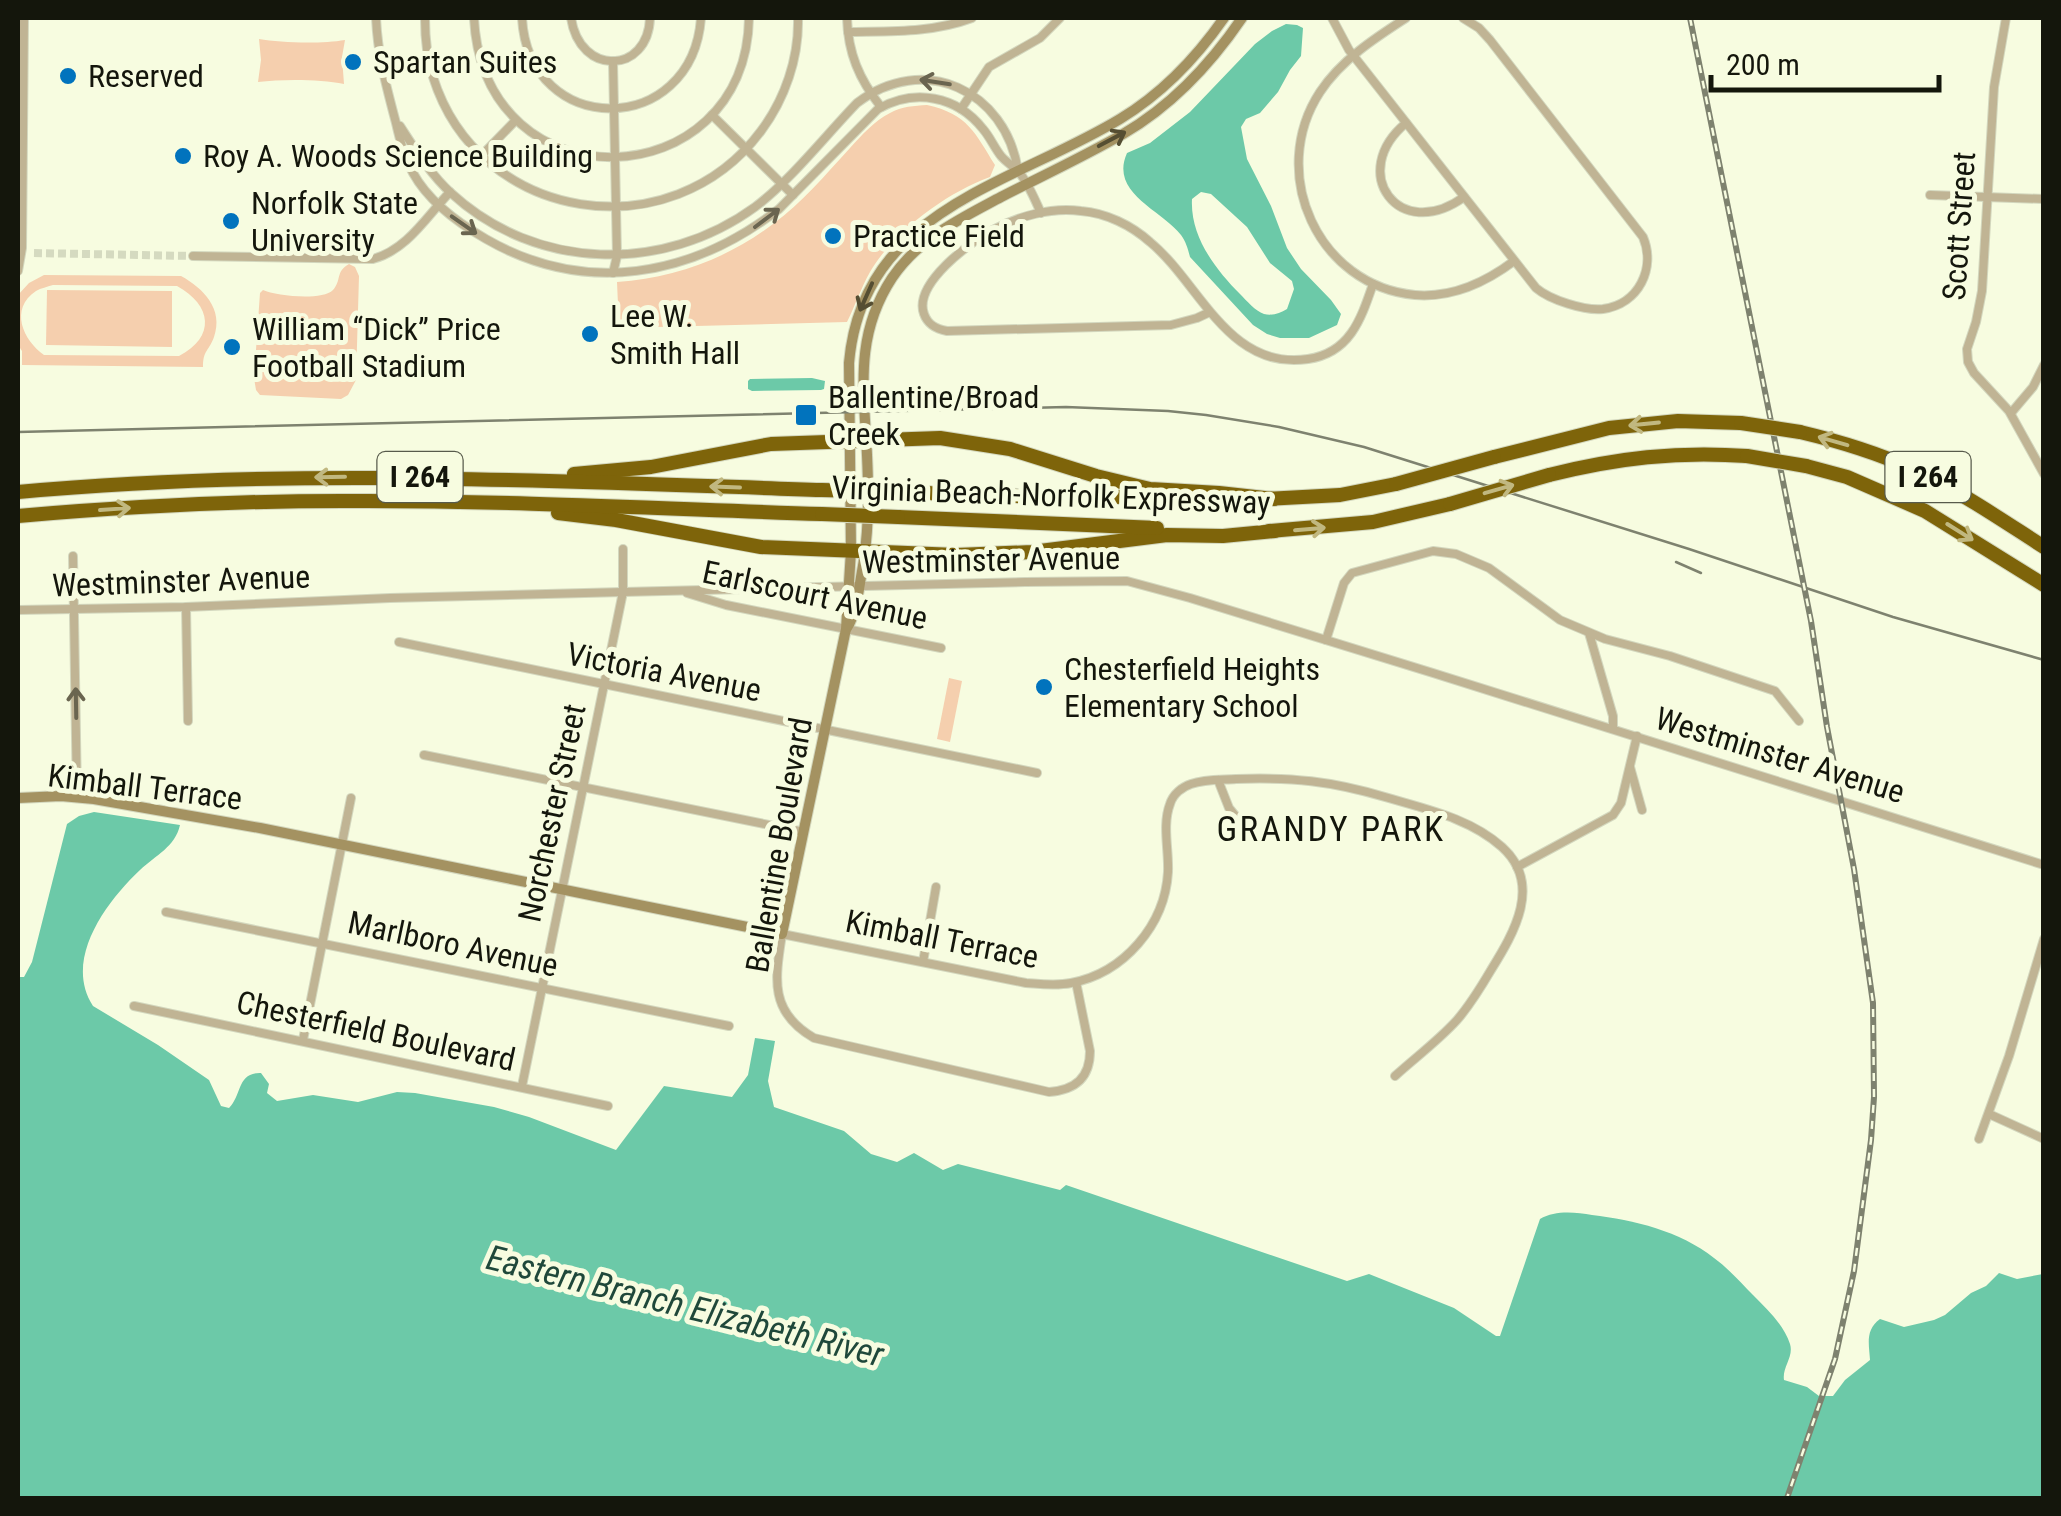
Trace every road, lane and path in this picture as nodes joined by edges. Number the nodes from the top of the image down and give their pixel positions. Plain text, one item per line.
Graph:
1 (24, 18) edge
2 (376, 18) edge
3 (425, 18) edge
4 (474, 18) edge
5 (522, 18) edge
6 (571, 18) edge
7 (650, 18) edge
8 (701, 18) edge
9 (749, 18) edge
10 (798, 18) edge
11 (847, 18) edge
12 (972, 18) edge
13 (1060, 18) edge
14 (1224, 18) edge
15 (1242, 18) edge
16 (1332, 18) edge
17 (1406, 18) edge
18 (1464, 18) edge
19 (2006, 18) edge
20 (848, 32) junction
21 (1353, 56) junction
22 (613, 61) junction
23 (870, 93) junction
24 (970, 94) junction
25 (881, 107) junction
26 (613, 109) junction
27 (961, 109) junction
28 (712, 115) junction
29 (394, 118) junction
30 (516, 120) junction
31 (1406, 123) junction
32 (746, 149) junction
33 (482, 155) junction
34 (615, 157) junction
35 (1018, 172) junction
36 (781, 182) junction
37 (1026, 184) junction
38 (450, 192) junction
39 (794, 194) junction
40 (1930, 195) dead end
41 (1464, 197) junction
42 (1988, 197) junction
43 (2044, 199) edge
44 (438, 204) junction
45 (616, 208) junction
46 (1040, 213) junction
47 (21, 253) junction
48 (34, 254) tunnel mouth
49 (193, 256) tunnel mouth
50 (617, 256) junction
51 (1514, 261) junction
52 (18, 271) edge
53 (613, 273) junction
54 (1373, 284) junction
55 (1210, 312) junction
56 (2044, 365) edge
57 (2010, 414) junction
58 (849, 440) junction
59 (866, 440) junction
60 (2044, 474) edge
61 (517, 480) junction
62 (18, 492) edge
63 (1274, 499) junction
64 (513, 503) junction
65 (18, 516) edge
66 (1275, 531) junction
67 (2044, 547) edge
68 (623, 550) dead end
69 (858, 552) junction
70 (73, 556) dead end
71 (2044, 585) edge
72 (854, 586) junction
73 (678, 590) junction
74 (623, 592) junction
75 (186, 607) junction
76 (74, 609) junction
77 (18, 610) edge
78 (846, 629) junction
79 (1589, 633) junction
80 (1326, 640) junction
81 (399, 642) dead end
82 (942, 648) dead end
83 (603, 686) junction
84 (188, 721) dead end
85 (1799, 721) dead end
86 (1613, 729) junction
87 (824, 730) junction
88 (1637, 736) junction
89 (424, 754) dead end
90 (1630, 767) junction
91 (1037, 774) dead end
92 (1218, 780) junction
93 (583, 787) junction
94 (77, 797) junction
95 (18, 798) edge
96 (351, 798) dead end
97 (1642, 810) dead end
98 (1248, 831) dead end
99 (804, 832) junction
100 (342, 844) junction
101 (2044, 864) edge
102 (1517, 867) junction
103 (936, 887) dead end
104 (562, 889) junction
105 (166, 912) dead end
106 (782, 934) junction
107 (2044, 939) edge
108 (322, 943) junction
109 (923, 962) junction
110 (1076, 982) junction
111 (542, 988) junction
112 (134, 1006) dead end
113 (730, 1026) dead end
114 (303, 1040) junction
115 (1396, 1076) dead end
116 (522, 1086) junction
117 (608, 1106) dead end
118 (1989, 1114) junction
119 (1979, 1139) dead end
120 (2044, 1139) edge

1 - 47 street
2 - 29 street
3 - 33 street
4 - 30 street
5 - 26 street
6 - 22 street
7 - 22 street
8 - 26 street
9 - 28 street
10 - 32 street
11 - 20 street
12 - 20 street
13 - 24 street
14 - 35 main road, Ballentine Boulevard
37 -> 15 main road, Ballentine Boulevard
16 - 21 street
17 - 21 street
18 - 51 street
19 - 42 street, Scott Street
20 - 23 street
21 - 31 street
21 - 54 street
22 - 26 street
24 -> 23 street
23 - 25 street
23 - 36 street
24 - 27 street
24 - 35 street
25 - 27 street
25 - 39 street
26 - 34 street
27 - 35 street
28 - 32 street
28 - 34 street
29 - 38 street
29 - 44 street
30 - 33 street
30 - 34 street
31 - 41 street
31 - 41 street
32 - 36 street
32 - 45 street
33 - 45 street
34 - 45 street
35 - 37 street
35 -> 58 main road, Ballentine Boulevard
36 - 39 street
36 - 50 street
37 - 46 street
37 - 59 main road, Ballentine Boulevard
38 - 44 street
38 - 50 street
53 -> 39 street
40 - 42 street
41 - 51 street
42 - 43 street
42 - 57 street, Scott Street
44 - 49 street
44 -> 53 street
45 - 50 street
46 - 55 street
46 - 55 street
47 - 48 street
47 - 52 street
50 - 53 street
51 - 54 street
54 - 55 street
56 - 57 street
57 - 60 street, Scott Street
58 - 59 highway
58 - 61 highway
58 - 69 main road, Ballentine Boulevard
59 - 63 highway
59 - 69 main road, Ballentine Boulevard
61 -> 62 highway, Virginia Beach-Norfolk Expressway / I 264
63 -> 61 highway, Virginia Beach-Norfolk Expressway / I 264, bridge
67 -> 63 highway, Virginia Beach-Norfolk Expressway / I 264, bridge
65 -> 64 highway, Virginia Beach-Norfolk Expressway / I 264
64 - 66 highway, Virginia Beach-Norfolk Expressway / I 264, bridge
64 - 69 highway
66 - 69 highway
66 -> 71 highway, Virginia Beach-Norfolk Expressway / I 264, bridge
68 - 74 street, Norchester Street
69 - 72 main road, Ballentine Boulevard
70 - 76 street
72 - 73 street, Westminster Avenue
72 - 78 main road, Ballentine Boulevard
72 - 80 street, Westminster Avenue
73 - 74 street, Westminster Avenue
73 - 78 street, Earlscourt Avenue
74 - 75 street, Westminster Avenue
74 - 83 street, Norchester Street
75 - 76 street, Westminster Avenue
75 - 84 street
76 - 77 street, Westminster Avenue
94 -> 76 street
78 - 82 street, Earlscourt Avenue
78 - 87 main road, Ballentine Boulevard
79 - 80 street
79 - 85 street
79 - 86 street
80 - 86 street, Westminster Avenue
81 - 83 street, Victoria Avenue
83 - 87 street, Victoria Avenue
83 - 93 street, Norchester Street
86 - 88 street, Westminster Avenue
87 - 91 street, Victoria Avenue
87 - 99 main road, Ballentine Boulevard
88 - 90 street
88 - 101 street, Westminster Avenue
89 - 93 street
90 - 97 street
90 - 102 street
92 - 98 street
92 - 102 street, Kimball Terrace
92 - 110 street, Kimball Terrace
93 - 99 street
93 - 104 street, Norchester Street
94 - 95 main road, Kimball Terrace
94 - 100 main road, Kimball Terrace
96 - 100 street
99 - 106 main road, Ballentine Boulevard
100 - 104 main road, Kimball Terrace
100 - 108 street
102 - 115 street
103 - 109 street
104 - 106 main road, Kimball Terrace
104 - 111 street, Norchester Street
105 - 108 street, Marlboro Avenue
106 - 109 street, Kimball Terrace
106 - 110 street, Ballentine Boulevard
107 - 118 street
108 - 111 street, Marlboro Avenue
108 - 114 street
109 - 110 street, Kimball Terrace
111 - 113 street, Marlboro Avenue
111 - 116 street, Norchester Street
112 - 114 street, Chesterfield Boulevard
114 - 116 street, Chesterfield Boulevard
116 - 117 street, Chesterfield Boulevard
118 - 119 street
118 - 120 street

